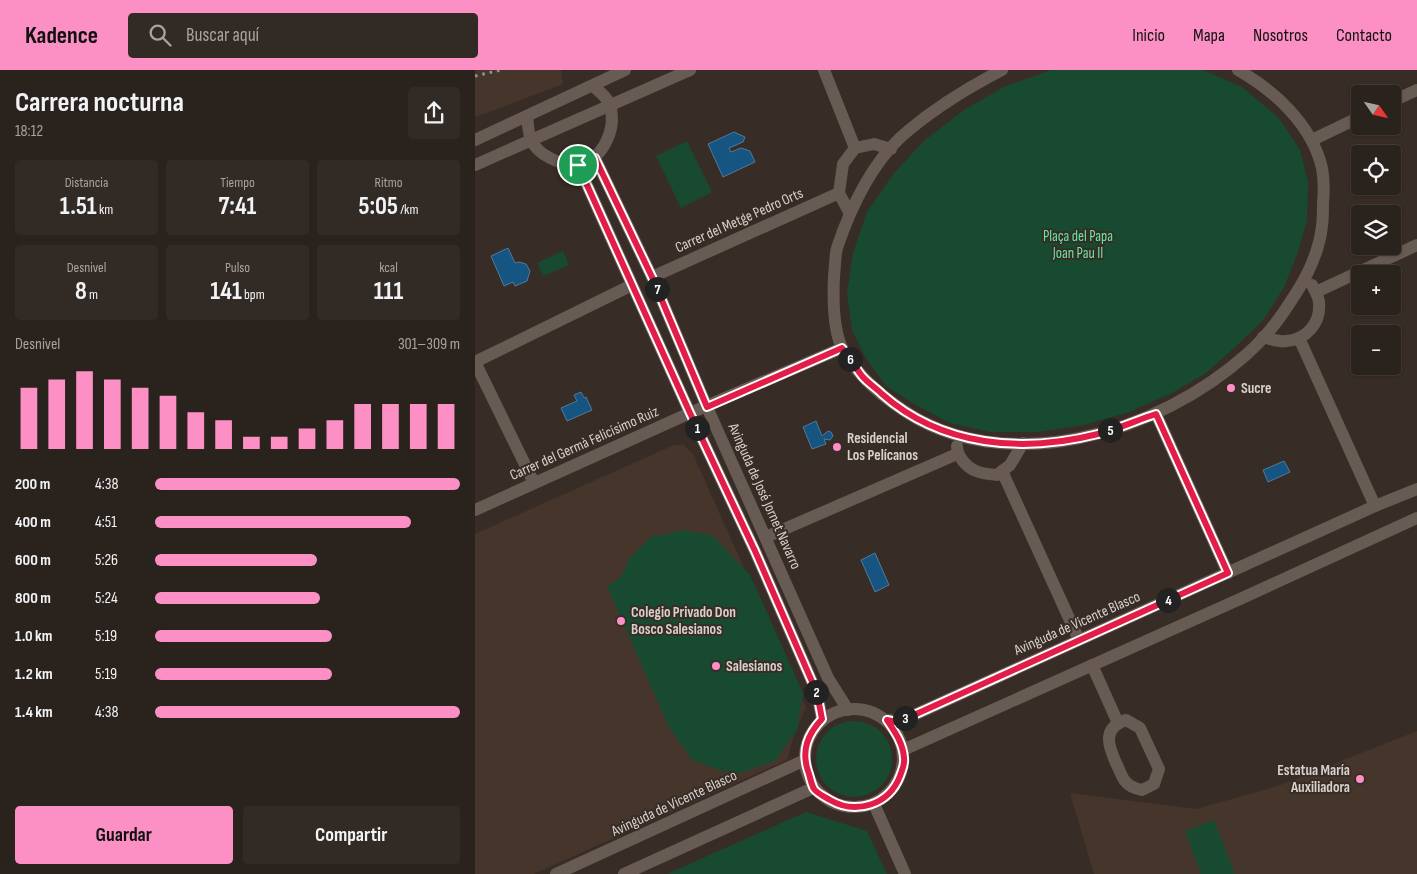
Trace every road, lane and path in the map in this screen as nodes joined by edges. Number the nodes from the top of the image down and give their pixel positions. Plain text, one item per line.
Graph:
1 (625, 70) edge
2 (690, 70) edge
3 (824, 70) edge
4 (1002, 70) edge
5 (1238, 70) edge
6 (988, 74) edge
7 (593, 86) junction
8 (1417, 90) edge
9 (1401, 98) edge
10 (610, 106) junction
11 (527, 116) junction
12 (1351, 121) edge
13 (531, 139) junction
14 (475, 140) edge
15 (1312, 140) junction
16 (855, 148) junction
17 (891, 149) junction
18 (595, 158) junction
19 (475, 165) edge
20 (578, 165) junction
21 (839, 193) junction
22 (850, 214) junction
23 (1417, 245) edge
24 (1305, 276) junction
25 (652, 277) junction
26 (632, 284) junction
27 (1316, 292) junction
28 (1263, 337) junction
29 (1299, 338) junction
30 (842, 348) junction
31 (475, 362) edge
32 (707, 407) junction
33 (690, 413) junction
34 (1156, 414) junction
35 (957, 436) junction
36 (1023, 443) junction
37 (957, 454) junction
38 (1002, 472) junction
39 (534, 483) junction
40 (1417, 489) edge
41 (1375, 506) junction
42 (475, 510) edge
43 (1417, 518) edge
44 (766, 537) junction
45 (1228, 573) junction
46 (1079, 640) junction
47 (1092, 665) junction
48 (848, 710) junction
49 (822, 719) junction
50 (887, 720) junction
51 (1118, 723) junction
52 (903, 750) junction
53 (805, 760) junction
54 (813, 788) junction
55 (874, 804) junction
56 (556, 874) edge
57 (625, 874) edge
58 (905, 874) edge

1 - 7 street
2 - 10 street
3 - 16 street
4 - 6 street
5 - 15 street
6 - 17 street
7 - 10 street
7 - 11 street
8 - 9 street
10 - 13 street
10 - 18 street
11 - 13 street
11 - 14 street
12 - 15 street
13 - 19 street
13 - 20 street
15 - 24 street
16 - 17 street
16 - 21 street
17 - 22 street
18 - 20 street
18 - 25 street, Avinguda de José Jornet Navarro
20 - 26 street
21 - 22 street
21 - 25 street, Carrer del Metge Pedro Orts
22 - 30 street
23 - 27 street
24 - 27 street
24 - 28 street
25 - 32 street, Avinguda de José Jornet Navarro
26 - 31 street
26 - 33 street
27 - 29 street
28 - 29 street
28 - 34 street
29 - 41 street
30 - 32 street, Carrer del Germà Felicísimo Ruiz
30 - 35 street
31 - 39 street
32 - 33 street, Carrer del Germà Felicísimo Ruiz
32 - 44 street, Avinguda de José Jornet Navarro
33 - 39 street, Carrer del Germà Felicísimo Ruiz
33 - 49 street
34 - 36 street
34 - 45 street
35 - 36 street
35 - 37 street
36 - 38 street
37 - 38 street
37 - 44 street
38 - 46 street
39 - 42 street, Carrer del Germà Felicísimo Ruiz
40 - 41 street, Avinguda de Vicente Blasco
41 - 45 street, Avinguda de Vicente Blasco
43 - 47 street
44 - 48 street, Avinguda de José Jornet Navarro
45 - 46 street, Avinguda de Vicente Blasco
46 - 50 street, Avinguda de Vicente Blasco
47 - 51 street
47 - 52 street
48 - 49 street
48 - 50 street
49 - 53 street
50 - 52 street
51 - 51 street
52 - 55 street
53 - 54 street
53 - 56 street, Avinguda de Vicente Blasco
54 - 55 street
54 - 57 street
55 - 58 street

